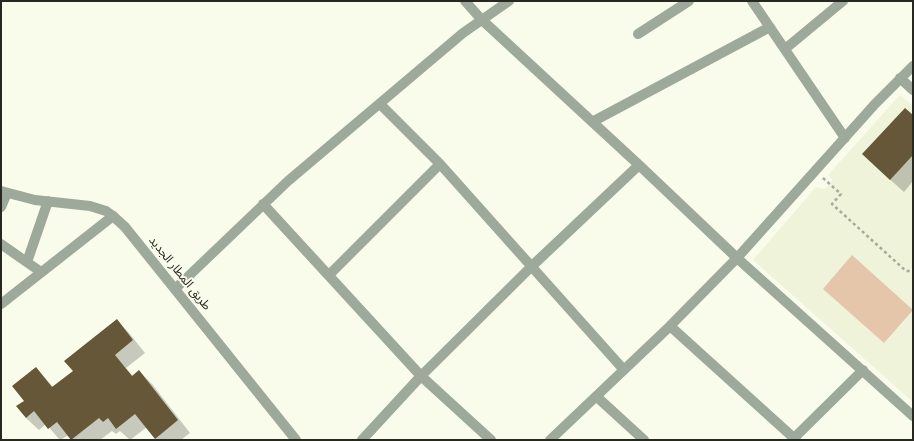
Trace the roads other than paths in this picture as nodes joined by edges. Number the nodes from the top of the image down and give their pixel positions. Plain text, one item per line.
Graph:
1 (465, 1) edge
2 (509, 1) edge
3 (689, 1) edge
4 (752, 1) edge
5 (843, 1) edge
6 (481, 19) junction
7 (770, 27) junction
8 (638, 34) dead end
9 (785, 49) junction
10 (913, 66) edge
11 (900, 78) junction
12 (913, 90) edge
13 (380, 104) junction
14 (592, 122) junction
15 (845, 138) junction
16 (440, 164) junction
17 (639, 165) junction
18 (4, 192) edge
19 (48, 201) junction
20 (263, 204) junction
21 (1, 207) edge
22 (113, 216) junction
23 (1, 244) edge
24 (737, 258) junction
25 (27, 262) junction
26 (532, 266) junction
27 (41, 272) junction
28 (329, 275) junction
29 (174, 289) junction
30 (1, 304) edge
31 (670, 326) junction
32 (624, 370) junction
33 (862, 370) junction
34 (421, 376) junction
35 (597, 397) junction
36 (913, 416) edge
37 (794, 439) edge
38 (296, 440) edge
39 (362, 440) edge
40 (491, 440) edge
41 (550, 440) edge
42 (644, 440) edge

1 - 6 street
2 - 6 street
3 - 8 street
4 - 7 street
5 - 9 street
6 - 13 street
6 - 14 street
7 - 9 street
7 - 14 street
9 - 15 street
10 - 11 street
11 - 12 street
11 - 15 street
13 - 16 street
13 - 20 street
14 - 17 street
15 - 24 street
16 - 26 street
16 - 28 street
17 - 24 street
17 - 26 street
18 - 19 street, طريق المطار الجديد
18 - 21 street
19 - 22 street, طريق المطار الجديد
19 - 25 street
20 - 28 street
20 - 29 street
22 - 27 street
22 - 29 street, طريق المطار الجديد
23 - 25 street
24 - 31 street
24 - 33 street
25 - 27 street
26 - 32 street
26 - 34 street
27 - 30 street
28 - 34 street
29 - 38 street, طريق المطار الجديد
31 - 32 street
31 - 37 street
32 - 35 street
33 - 36 street
33 - 37 street
34 - 39 street
34 - 40 street
35 - 41 street
35 - 42 street

